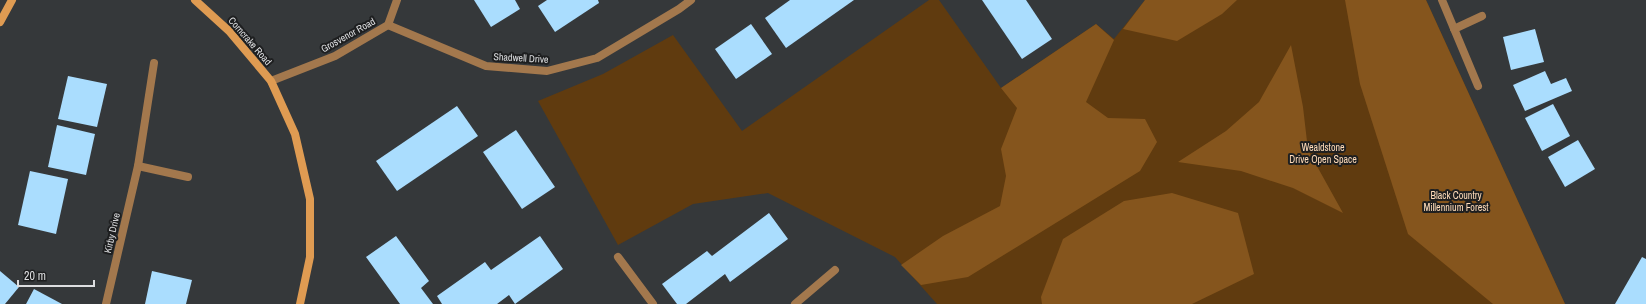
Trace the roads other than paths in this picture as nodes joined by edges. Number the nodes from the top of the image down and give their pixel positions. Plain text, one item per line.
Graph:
1 (12, 0) edge
2 (195, 0) edge
3 (397, 0) edge
4 (691, 0) edge
5 (1442, 0) edge
6 (1482, 16) dead end
7 (0, 22) edge
8 (388, 25) junction
9 (1454, 29) junction
10 (154, 63) dead end
11 (271, 81) junction
12 (1478, 86) dead end
13 (138, 166) junction
14 (188, 177) dead end
15 (618, 257) dead end
16 (835, 270) dead end
17 (106, 304) edge
18 (300, 304) edge
19 (653, 304) edge
20 (795, 304) edge

1 - 7 street
2 - 11 street, Corncrake Road
3 - 8 street, Grosvenor Road
4 - 8 street, Shadwell Drive
5 - 9 street
6 - 9 street
8 - 11 street, Grosvenor Road
9 - 12 street
10 - 13 street, Kirby Drive
11 - 18 street, Corncrake Road
13 - 14 street
13 - 17 street, Kirby Drive
15 - 19 street
16 - 20 street

